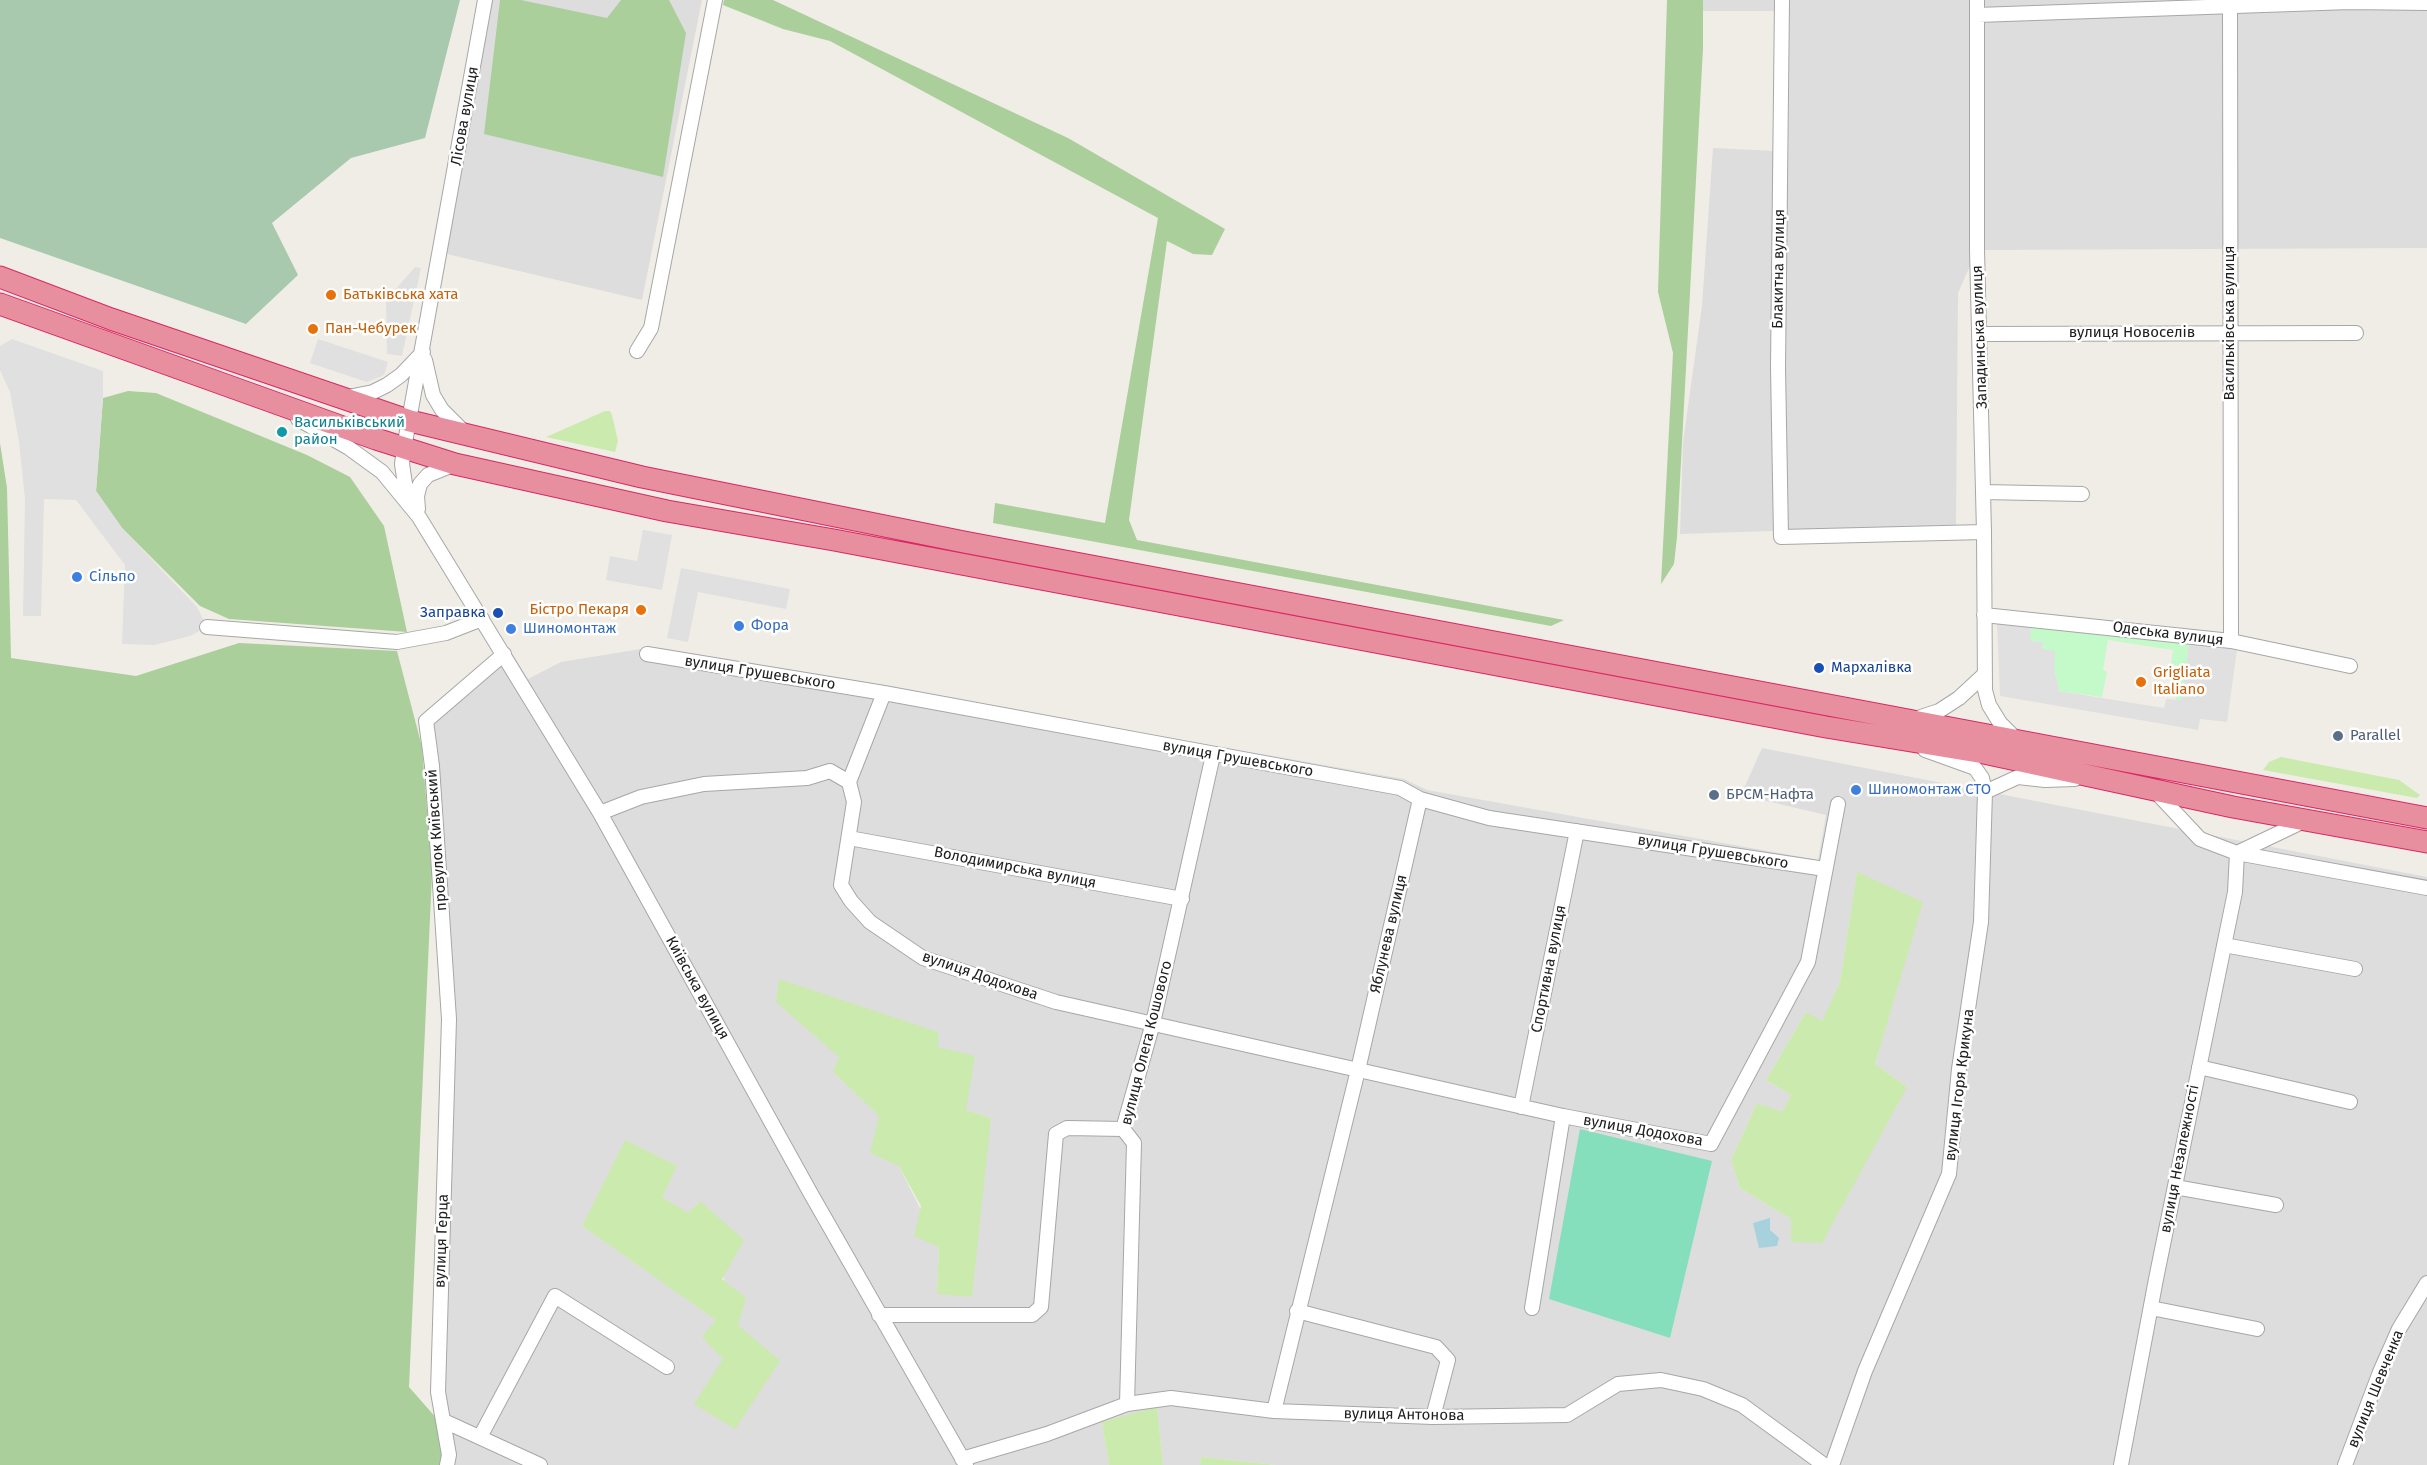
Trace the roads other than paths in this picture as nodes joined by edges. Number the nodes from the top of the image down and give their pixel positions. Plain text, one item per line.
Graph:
1 (486, 0) edge
2 (715, 0) edge
3 (1782, 0) edge
4 (1977, 0) edge
5 (2427, 3) edge
6 (2230, 6) junction
7 (1977, 15) junction
8 (0, 277) edge
9 (0, 304) edge
10 (2230, 333) junction
11 (2356, 333) dead end
12 (1981, 334) junction
13 (637, 351) dead end
14 (423, 352) junction
15 (343, 398) junction
16 (263, 399) junction
17 (410, 421) junction
18 (468, 436) junction
19 (404, 448) junction
20 (455, 464) junction
21 (1983, 492) junction
22 (2082, 494) dead end
23 (419, 517) junction
24 (1984, 532) junction
25 (1984, 615) junction
26 (482, 619) junction
27 (207, 627) dead end
28 (2231, 641) junction
29 (504, 654) junction
30 (647, 654) dead end
31 (2350, 666) dead end
32 (1984, 674) junction
33 (884, 693) junction
34 (1905, 730) junction
35 (2018, 741) junction
36 (1214, 755) junction
37 (2098, 778) junction
38 (849, 782) junction
39 (2153, 790) junction
40 (1985, 792) junction
41 (1420, 799) junction
42 (1838, 804) dead end
43 (600, 813) junction
44 (2427, 818) edge
45 (2306, 820) junction
46 (1577, 831) junction
47 (849, 838) junction
48 (2427, 842) edge
49 (2237, 853) junction
50 (1825, 869) junction
51 (2427, 888) edge
52 (1182, 899) junction
53 (2224, 945) junction
54 (2355, 969) dead end
55 (1153, 1023) junction
56 (447, 1061) joint
57 (2199, 1067) junction
58 (1358, 1070) junction
59 (2350, 1102) dead end
60 (1521, 1107) junction
61 (1563, 1116) junction
62 (1123, 1130) junction
63 (2175, 1187) junction
64 (2276, 1205) dead end
65 (2427, 1283) edge
66 (1532, 1308) dead end
67 (2151, 1308) junction
68 (1297, 1311) junction
69 (879, 1315) junction
70 (2256, 1329) dead end
71 (667, 1367) dead end
72 (1127, 1404) junction
73 (1274, 1411) junction
74 (1432, 1417) junction
75 (444, 1421) junction
76 (480, 1437) junction
77 (964, 1462) edge
78 (447, 1465) edge
79 (540, 1465) edge
80 (1824, 1465) edge
81 (1832, 1465) edge
82 (2121, 1465) edge
83 (2345, 1465) edge

1 - 14 street, Лісова вулиця
2 - 13 street
3 - 24 street, Блакитна вулиця
4 - 7 street, Западинська вулиця
5 - 6 street
6 - 7 street
6 - 10 street, Васильківська вулиця
7 - 12 street, Западинська вулиця
8 - 15 highway
9 - 16 highway
10 - 11 street, вулиця Новоселів
10 - 12 street, вулиця Новоселів
10 - 28 street, Васильківська вулиця
12 - 21 street, Западинська вулиця
14 - 15 street
14 - 17 street, Лісова вулиця
14 - 18 street
15 - 17 highway
16 - 19 highway
16 - 23 street
17 - 18 highway
17 - 19 street, Лісова вулиця
18 - 34 highway
19 - 20 highway
19 - 23 street, Лісова вулиця
20 - 23 street
20 - 34 highway
21 - 22 street
21 - 24 street, Западинська вулиця
23 - 26 street, Київська вулиця
24 - 25 street, Западинська вулиця
25 - 28 street, Одеська вулиця
25 - 32 street, Западинська вулиця
26 - 27 street
26 - 29 street, Київська вулиця
28 - 31 street, Одеська вулиця
29 - 43 street, Київська вулиця
29 - 56 street, провулок Київський
30 - 33 street, вулиця Грушевського
32 - 34 street
32 - 35 street, Западинська вулиця
33 - 36 street, вулиця Грушевського
33 - 38 street
34 - 35 highway
34 - 37 highway
34 - 40 street
35 - 44 highway
36 - 41 street, вулиця Грушевського
36 - 52 street, вулиця Олега Кошового
37 - 39 highway
37 - 40 street
38 - 43 street
38 - 47 street, вулиця Додохова
39 - 45 highway
39 - 49 street
40 - 81 street, вулиця Ігоря Крикуна
41 - 46 street, вулиця Грушевського
41 - 58 street, Яблунева вулиця
42 - 50 street, вулиця Додохова
43 - 69 street, Київська вулиця
45 - 48 highway
45 - 49 street
46 - 50 street, вулиця Грушевського
46 - 60 street, Спортивна вулиця
47 - 52 street, Володимирська вулиця
47 - 55 street, вулиця Додохова
49 - 51 street
49 - 53 street, вулиця Незалежності
50 - 61 street, вулиця Додохова
52 - 55 street, вулиця Олега Кошового
53 - 54 street
53 - 57 street, вулиця Незалежності
55 - 58 street, вулиця Додохова
55 - 62 street, вулиця Олега Кошового
56 - 75 street, вулиця Герца
57 - 59 street
57 - 63 street, вулиця Незалежності
58 - 60 street, вулиця Додохова
58 - 68 street
60 - 61 street, вулиця Додохова
61 - 66 street
62 - 69 street
62 - 72 street, вулиця Олега Кошового
63 - 64 street
63 - 67 street, вулиця Незалежності
65 - 83 street, вулиця Шевченка
67 - 70 street
67 - 82 street, вулиця Незалежності
68 - 73 street
68 - 74 street
69 - 77 street, Київська вулиця
71 - 76 street
72 - 73 street, вулиця Антонова
72 - 77 street, вулиця Антонова
73 - 74 street, вулиця Антонова
74 - 80 street, вулиця Антонова
75 - 76 street
75 - 78 street, вулиця Герца
76 - 79 street

